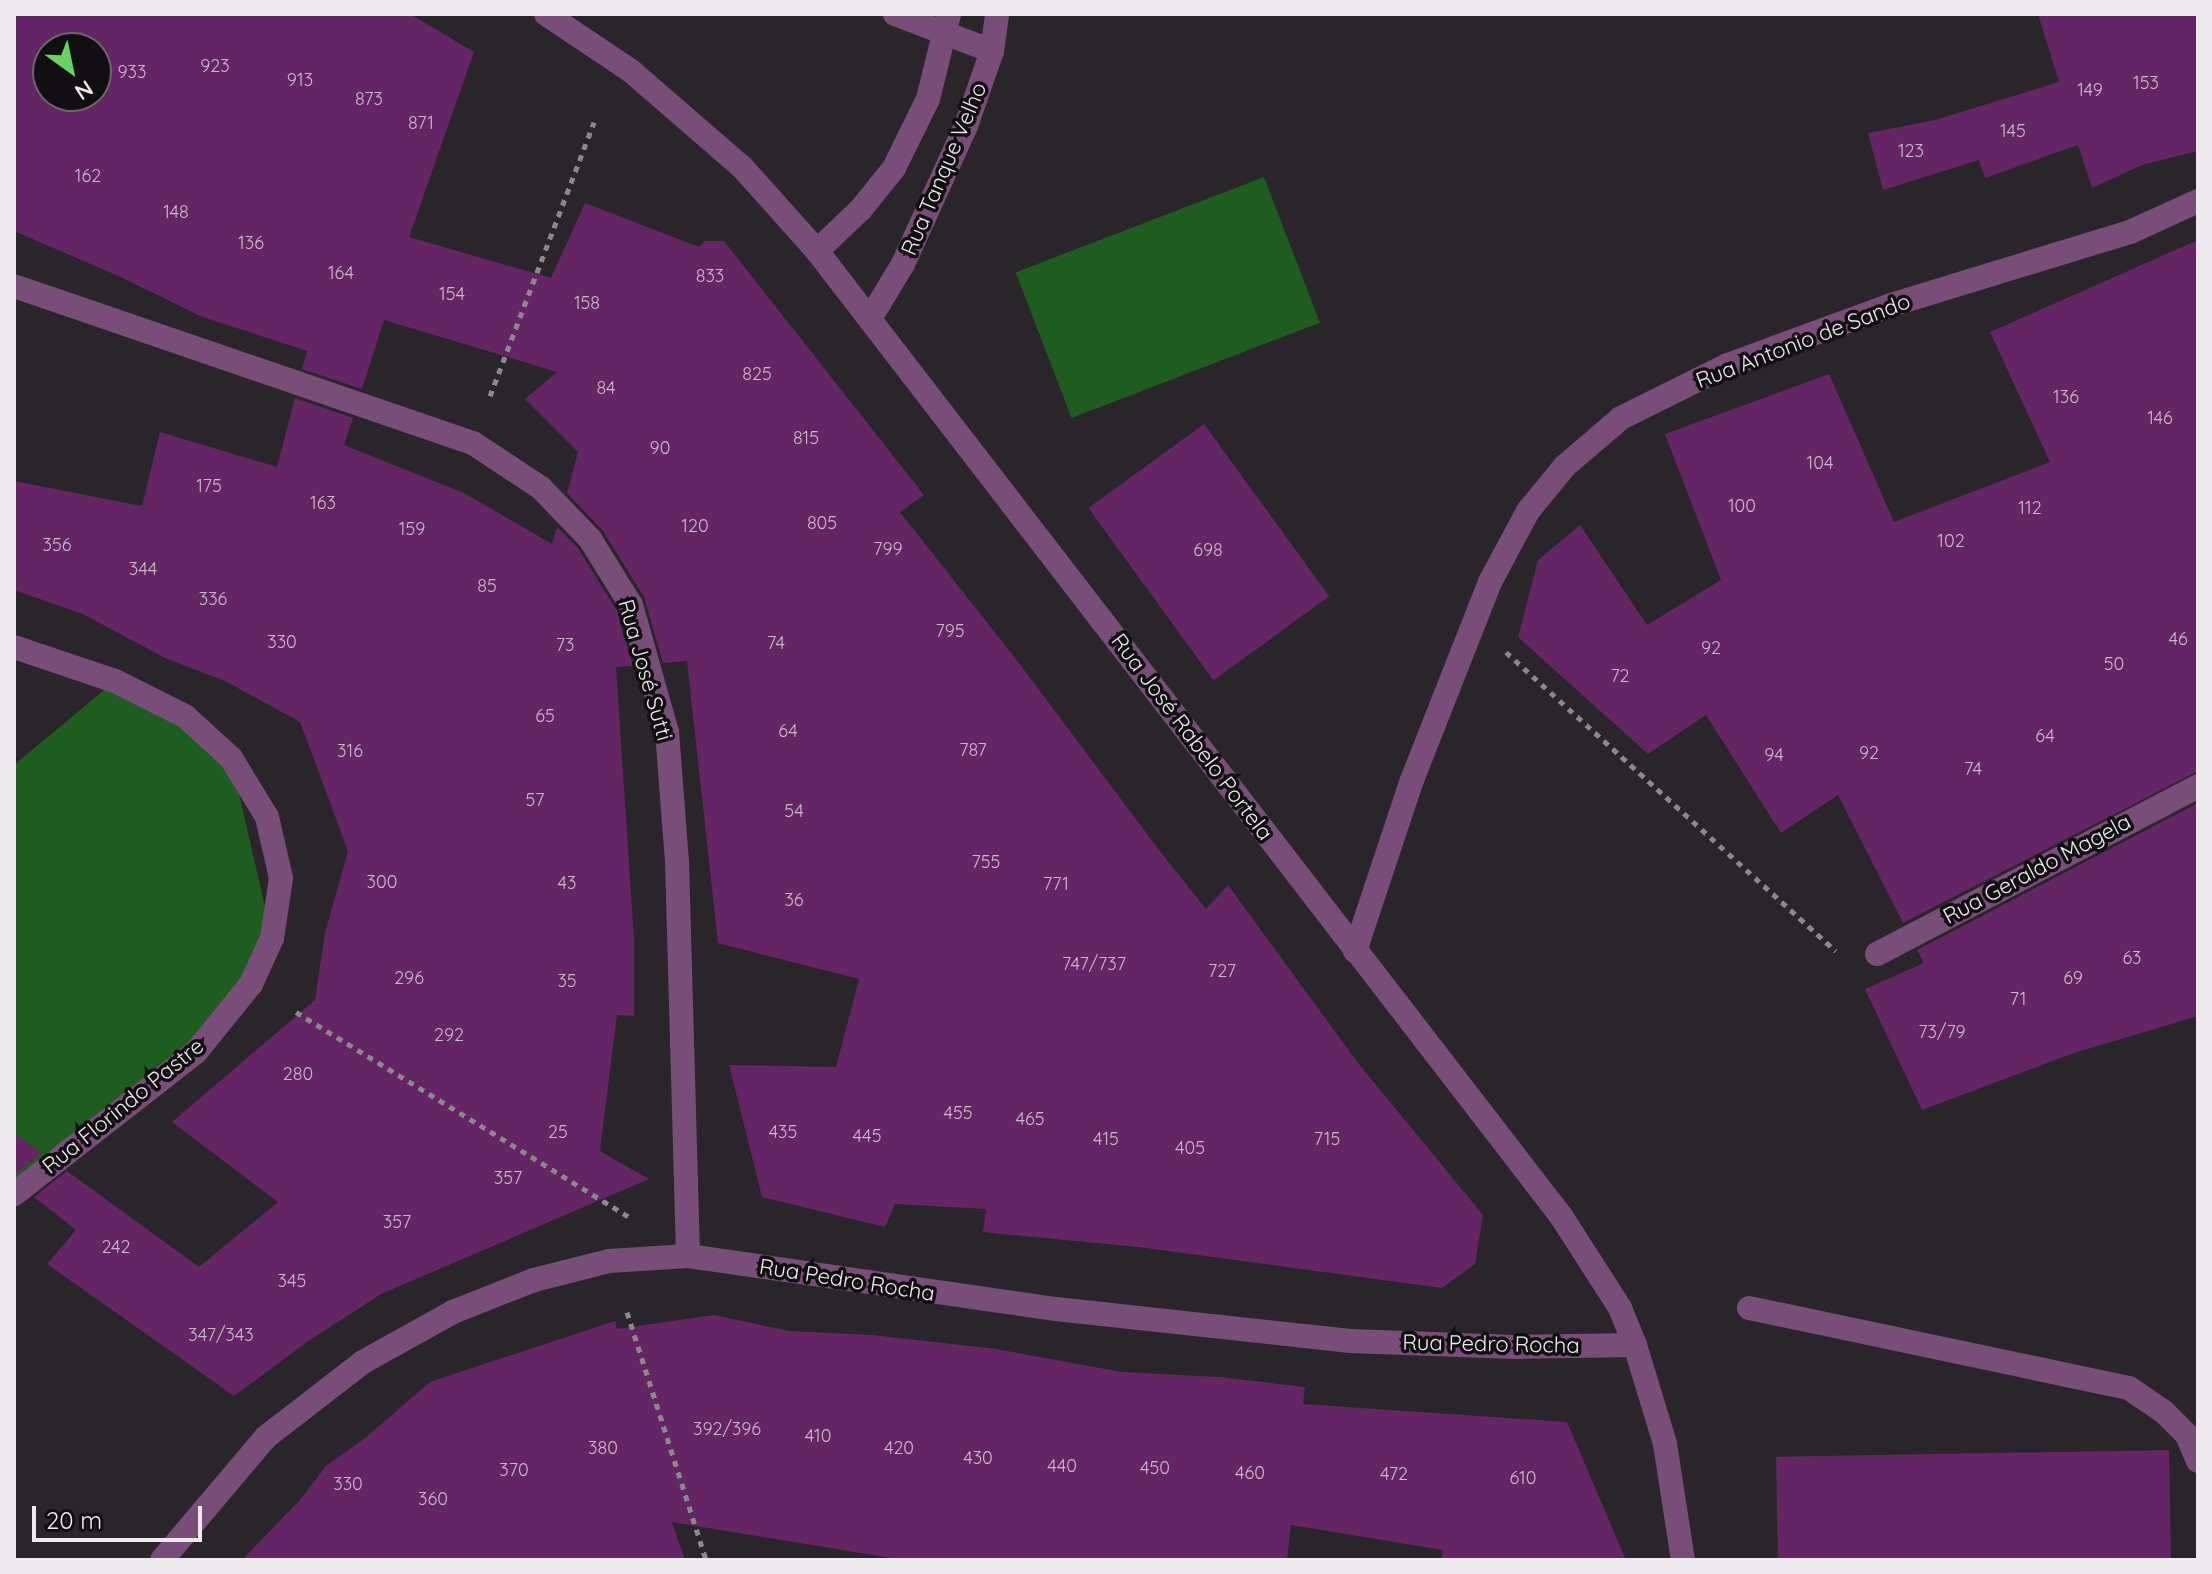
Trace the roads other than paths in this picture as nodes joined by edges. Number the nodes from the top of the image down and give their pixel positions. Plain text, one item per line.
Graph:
1 (546, 14) edge
2 (895, 14) edge
3 (997, 14) edge
4 (948, 24) edge
5 (992, 51) junction
6 (2198, 201) edge
7 (817, 251) junction
8 (14, 286) edge
9 (871, 317) junction
10 (14, 647) edge
11 (2198, 786) edge
12 (1355, 951) junction
13 (1877, 954) road end
14 (14, 1194) edge
15 (688, 1256) junction
16 (1749, 1308) dead end
17 (1635, 1345) junction
18 (2198, 1461) edge
19 (162, 1560) edge
20 (1683, 1560) edge

1 - 7 street, Rua José Rabelo Portela
2 - 4 street
3 - 5 street, Rua Tanque Velho
4 - 5 street
4 - 7 street, Rua Tanque Velho
5 - 9 street, Rua Tanque Velho
6 - 12 street, Rua Antonio de Sando
7 - 9 street, Rua José Rabelo Portela
8 - 15 street, Rua José Sutti
9 - 12 street, Rua José Rabelo Portela
10 - 14 street, Rua Florindo Pastre
11 - 13 street, Rua Geraldo Magela
12 - 17 street, Rua José Rabelo Portela
15 - 17 street, Rua Pedro Rocha
15 - 19 street, Rua Pedro Rocha
16 - 18 street
17 - 20 street, Rua José Rabelo Portela

